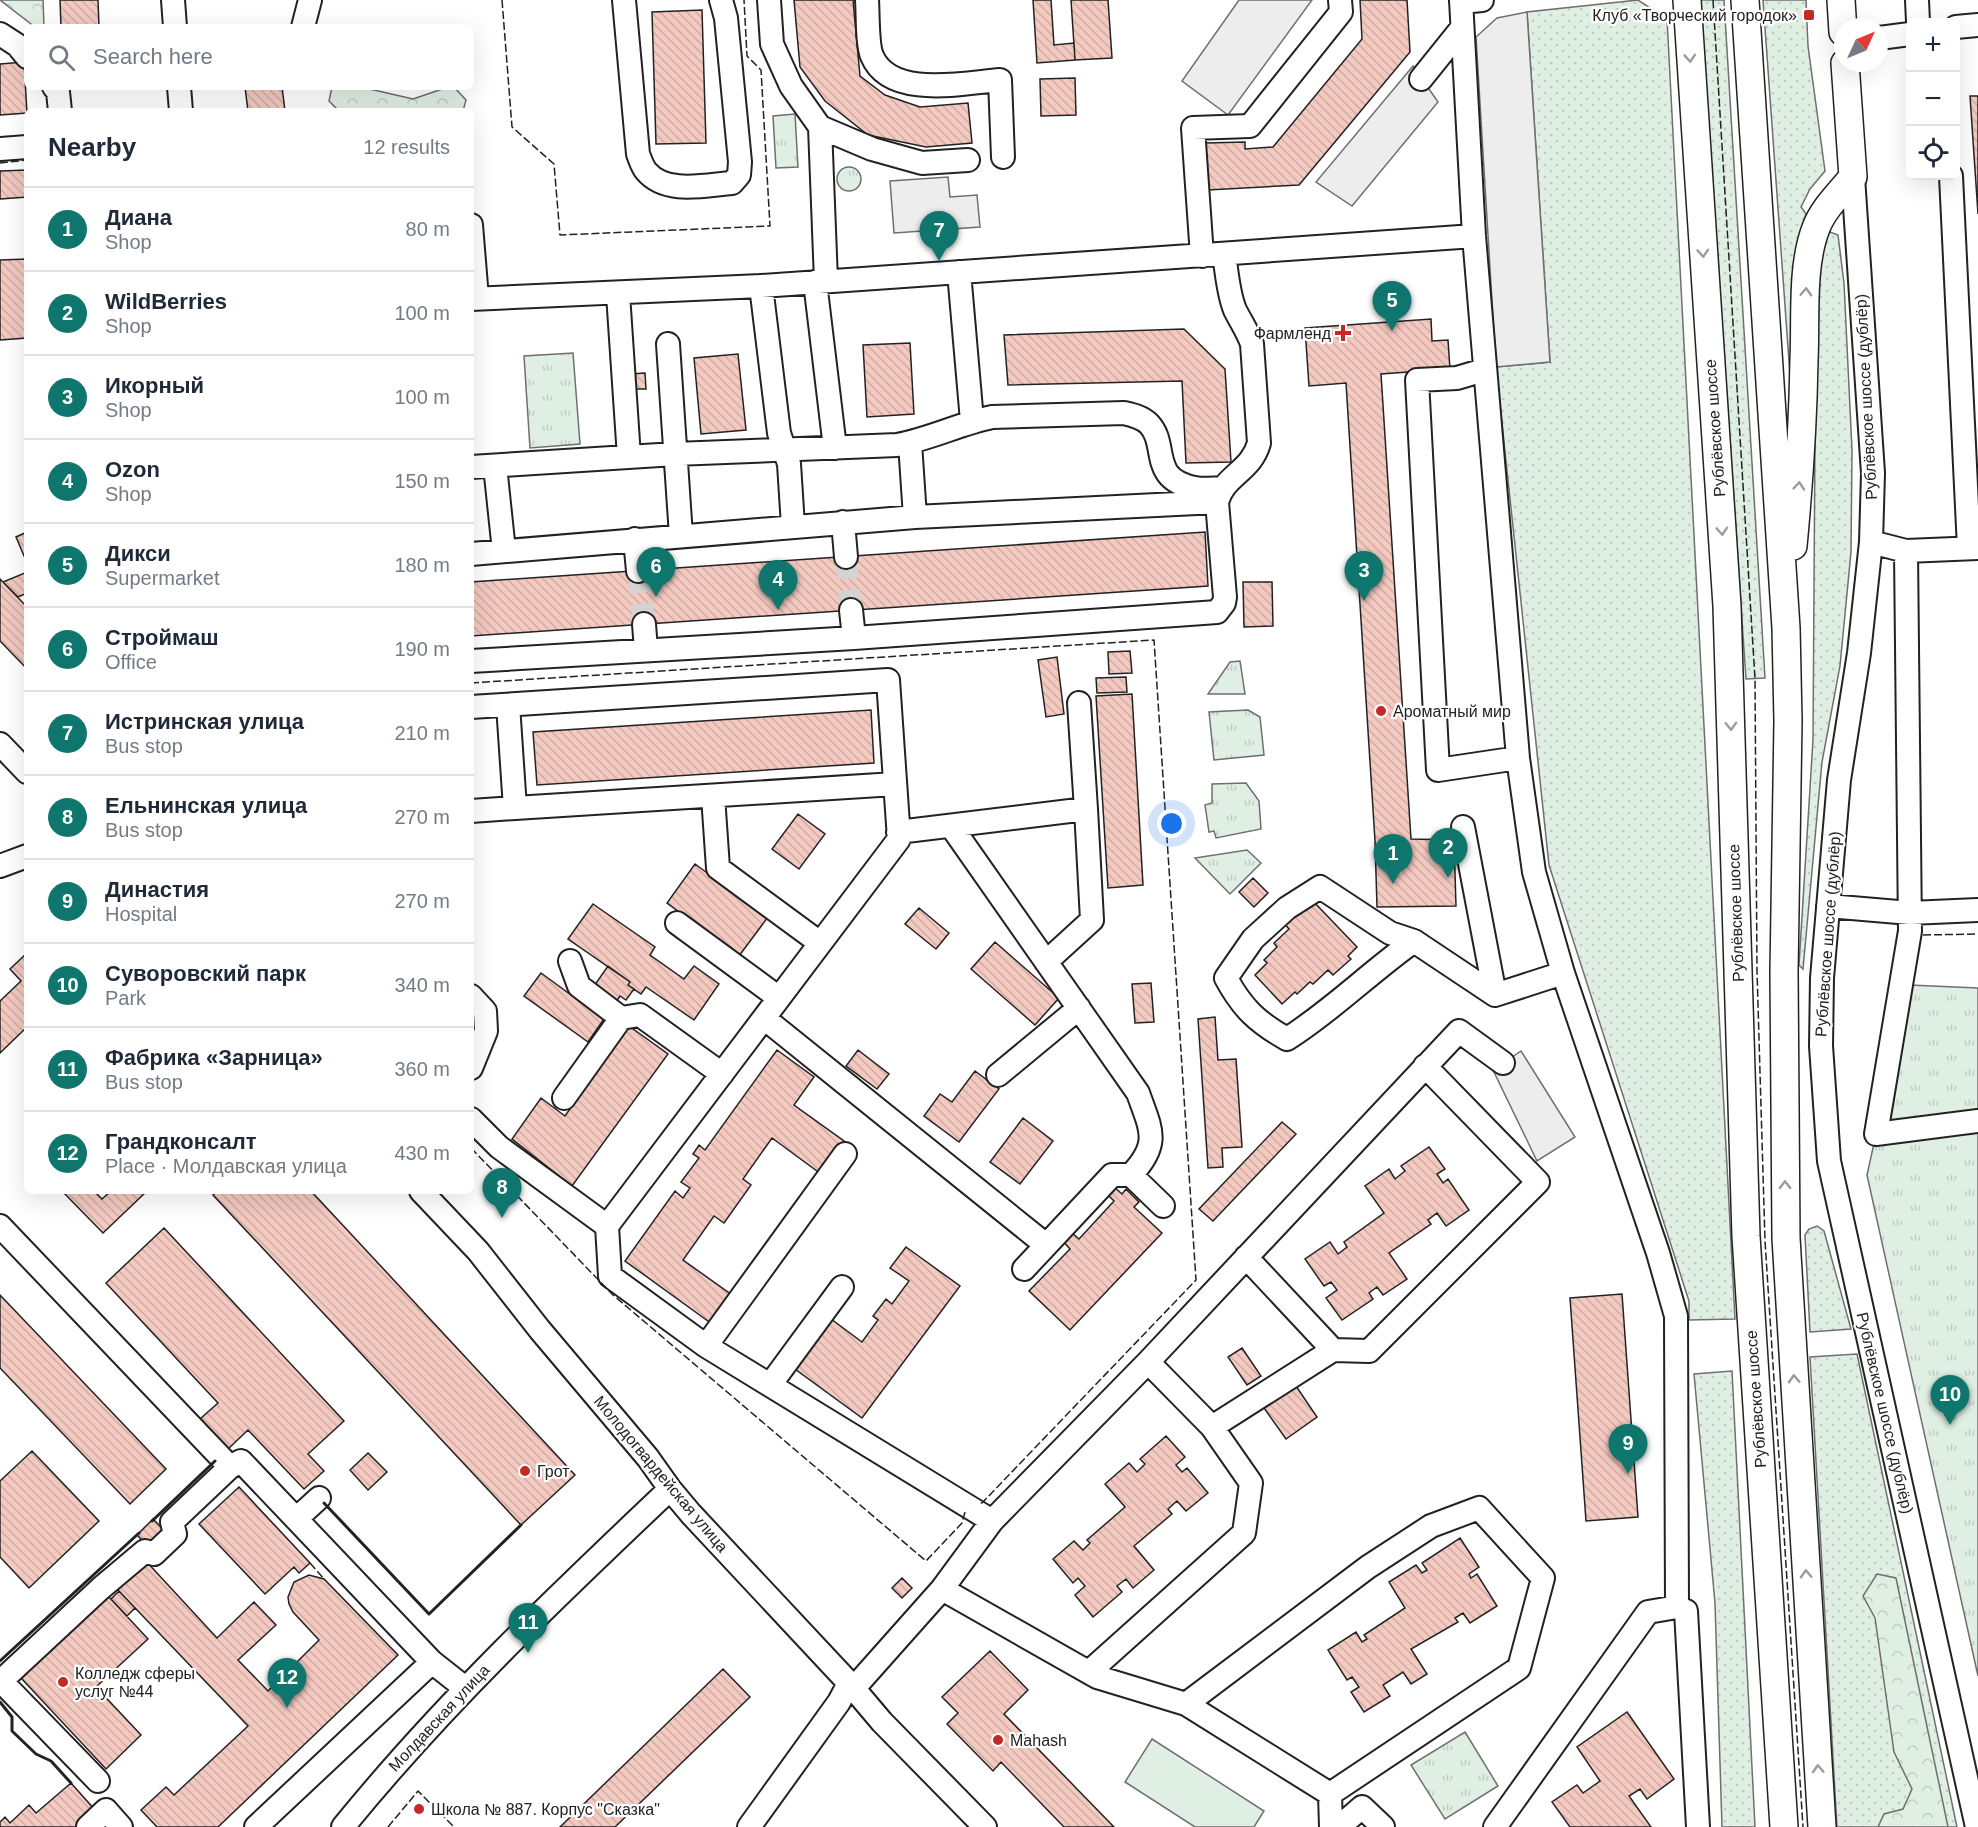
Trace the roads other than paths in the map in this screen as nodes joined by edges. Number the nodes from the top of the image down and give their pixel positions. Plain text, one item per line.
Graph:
1 (173, 0) edge
2 (310, 0) edge
3 (624, 0) edge
4 (721, 0) edge
5 (769, 0) edge
6 (867, 0) edge
7 (1340, 0) edge
8 (1687, 0) edge
9 (1745, 0) edge
10 (1841, 0) edge
11 (1917, 0) edge
12 (1468, 1) edge
13 (1842, 18) edge
14 (1918, 18) edge
15 (175, 24) edge
16 (304, 24) edge
17 (1978, 25) edge
18 (1960, 27) edge
19 (1462, 28) junction
20 (0, 34) edge
21 (1906, 35) edge
22 (1888, 37) edge
23 (24, 54) edge
24 (1846, 72) edge
25 (1421, 79) dead end
26 (56, 90) edge
27 (179, 90) edge
28 (60, 108) edge
29 (181, 108) edge
30 (820, 127) junction
31 (24, 147) edge
32 (0, 149) edge
33 (1003, 157) dead end
34 (969, 160) dead end
35 (1852, 177) junction
36 (1951, 180) edge
37 (1474, 236) junction
38 (1224, 254) junction
39 (1202, 256) junction
40 (959, 272) junction
41 (820, 282) junction
42 (761, 286) junction
43 (618, 294) junction
44 (474, 299) edge
45 (668, 344) dead end
46 (1484, 370) junction
47 (972, 421) junction
48 (910, 442) junction
49 (835, 447) junction
50 (784, 450) junction
51 (675, 454) junction
52 (629, 457) junction
53 (495, 466) junction
54 (474, 467) edge
55 (1220, 495) junction
56 (915, 517) junction
57 (843, 522) junction
58 (793, 526) junction
59 (681, 536) junction
60 (635, 539) junction
61 (1871, 542) junction
62 (1974, 548) edge
63 (504, 551) junction
64 (1906, 551) junction
65 (474, 554) edge
66 (846, 557) tunnel mouth
67 (638, 571) tunnel mouth
68 (851, 610) tunnel mouth
69 (644, 624) tunnel mouth
70 (1785, 628) junction
71 (854, 638) junction
72 (646, 650) junction
73 (474, 661) edge
74 (1079, 703) dead end
75 (508, 705) junction
76 (474, 707) edge
77 (0, 744) edge
78 (1518, 758) junction
79 (24, 769) edge
80 (895, 784) junction
81 (713, 796) junction
82 (515, 808) junction
83 (1086, 809) junction
84 (474, 811) edge
85 (951, 826) junction
86 (1463, 827) dead end
87 (898, 832) junction
88 (24, 857) edge
89 (0, 866) edge
90 (1828, 906) junction
91 (1978, 910) edge
92 (1910, 913) junction
93 (677, 923) dead end
94 (1414, 941) junction
95 (820, 943) junction
96 (570, 961) dead end
97 (1046, 962) junction
98 (1563, 973) junction
99 (1495, 995) junction
100 (779, 998) junction
101 (474, 999) edge
102 (1079, 1008) junction
103 (764, 1017) junction
104 (621, 1018) junction
105 (474, 1061) edge
106 (1503, 1063) dead end
107 (1425, 1066) junction
108 (722, 1074) junction
109 (998, 1075) dead end
110 (564, 1098) dead end
111 (1978, 1121) edge
112 (474, 1122) edge
113 (845, 1154) dead end
114 (1131, 1175) junction
115 (424, 1194) edge
116 (1163, 1206) dead end
117 (0, 1226) edge
118 (607, 1226) junction
119 (1046, 1245) junction
120 (1246, 1257) junction
121 (1024, 1269) dead end
122 (842, 1287) dead end
123 (706, 1346) junction
124 (1333, 1350) junction
125 (1148, 1362) junction
126 (770, 1385) junction
127 (1212, 1427) junction
128 (230, 1467) junction
129 (670, 1490) junction
130 (319, 1498) dead end
131 (296, 1519) junction
132 (992, 1521) junction
133 (942, 1589) junction
134 (1677, 1607) junction
135 (432, 1662) junction
136 (1089, 1672) junction
137 (851, 1686) junction
138 (465, 1688) junction
139 (1186, 1704) junction
140 (98, 1781) dead end
141 (1330, 1794) junction
142 (1496, 1826) edge
143 (87, 1827) edge
144 (121, 1827) edge
145 (256, 1827) edge
146 (344, 1827) edge
147 (749, 1827) edge
148 (986, 1827) edge
149 (1331, 1827) edge
150 (1339, 1827) edge
151 (1383, 1827) edge
152 (1698, 1827) edge
153 (1784, 1827) edge
154 (1822, 1827) edge
155 (1977, 1827) edge

1 - 15 street
2 - 16 street
3 - 4 street
5 - 30 street
6 - 33 street
7 - 39 street
8 -> 153 main road, Рублёвское шоссе
9 - 70 main road
10 - 13 main road
11 - 14 street
12 - 19 street
17 - 18 street
19 - 25 street
19 - 37 street
20 - 23 street
21 - 22 street
24 - 35 main road, Рублёвское шоссе (дублёр)
26 - 28 street
27 - 29 street
30 - 34 street
30 - 41 street
31 - 32 street
35 - 61 street, Рублёвское шоссе (дублёр)
70 -> 35 main road
36 - 62 street
37 - 38 street
37 - 46 street
38 - 39 street
38 - 55 street
39 - 40 street
40 - 41 street
40 - 47 street
41 - 42 street
41 - 49 street
42 - 43 street
42 - 50 street
43 - 44 street
43 - 52 street
45 - 51 street
46 - 78 street
46 - 78 street
47 - 48 street
47 - 55 street
48 - 49 street
48 - 56 street
49 - 50 street
50 - 51 street
50 - 58 street
51 - 52 street
51 - 59 street
52 - 53 street
53 - 54 street
53 - 63 street
55 - 56 street
55 - 71 street
56 - 57 street
57 - 58 street
57 - 66 street
58 - 59 street
59 - 60 street
60 - 63 street
60 - 67 street
61 - 64 street
61 - 90 street, Рублёвское шоссе (дублёр)
62 - 64 street
63 - 65 street
64 - 92 street
68 - 71 street
69 - 72 street
154 -> 70 main road
71 - 72 street
72 - 73 street
74 - 83 street
75 - 76 street
75 - 80 street
75 - 82 street
77 - 79 street
78 - 98 street
80 - 81 street
80 - 87 street
81 - 82 street
81 - 95 street
82 - 84 street
83 - 85 street
83 - 97 street
85 - 87 street
85 - 97 street
86 - 99 street
87 - 95 street
88 - 89 street
90 - 92 street
90 - 155 street, Рублёвское шоссе (дублёр)
91 - 92 street
92 - 111 street
93 - 100 street
94 - 94 street
94 - 99 street
95 - 100 street
96 - 104 street
97 - 102 street
98 - 99 street
98 - 134 street
100 - 103 street
101 - 105 street
102 - 109 street
102 - 114 street
103 - 108 street
103 - 119 street
104 - 108 street
104 - 110 street
106 - 107 street
107 - 120 street
107 - 124 street
108 - 118 street
112 - 118 street
113 - 123 street
114 - 116 street
114 - 119 street
115 - 129 street, Молодогвардейская улица
117 - 128 street
118 - 123 street
119 - 121 street
120 - 124 street
120 - 125 street
122 - 126 street
123 - 126 street
124 - 127 street
125 - 127 street
125 - 132 street
126 - 132 street
127 - 136 street
128 - 131 street
128 - 140 street
129 - 137 street, Молодогвардейская улица
129 - 138 street, Молдавская улица
130 - 131 street
131 - 135 street
132 - 133 street
133 - 136 street
133 - 137 street
134 - 142 street
134 - 152 street
135 - 138 street
135 - 145 street
136 - 139 street
137 - 147 street
137 - 148 street, Молодогвардейская улица
138 - 146 street, Молдавская улица
139 - 141 street
139 - 141 street
141 - 149 street
143 - 144 street
150 - 151 street

